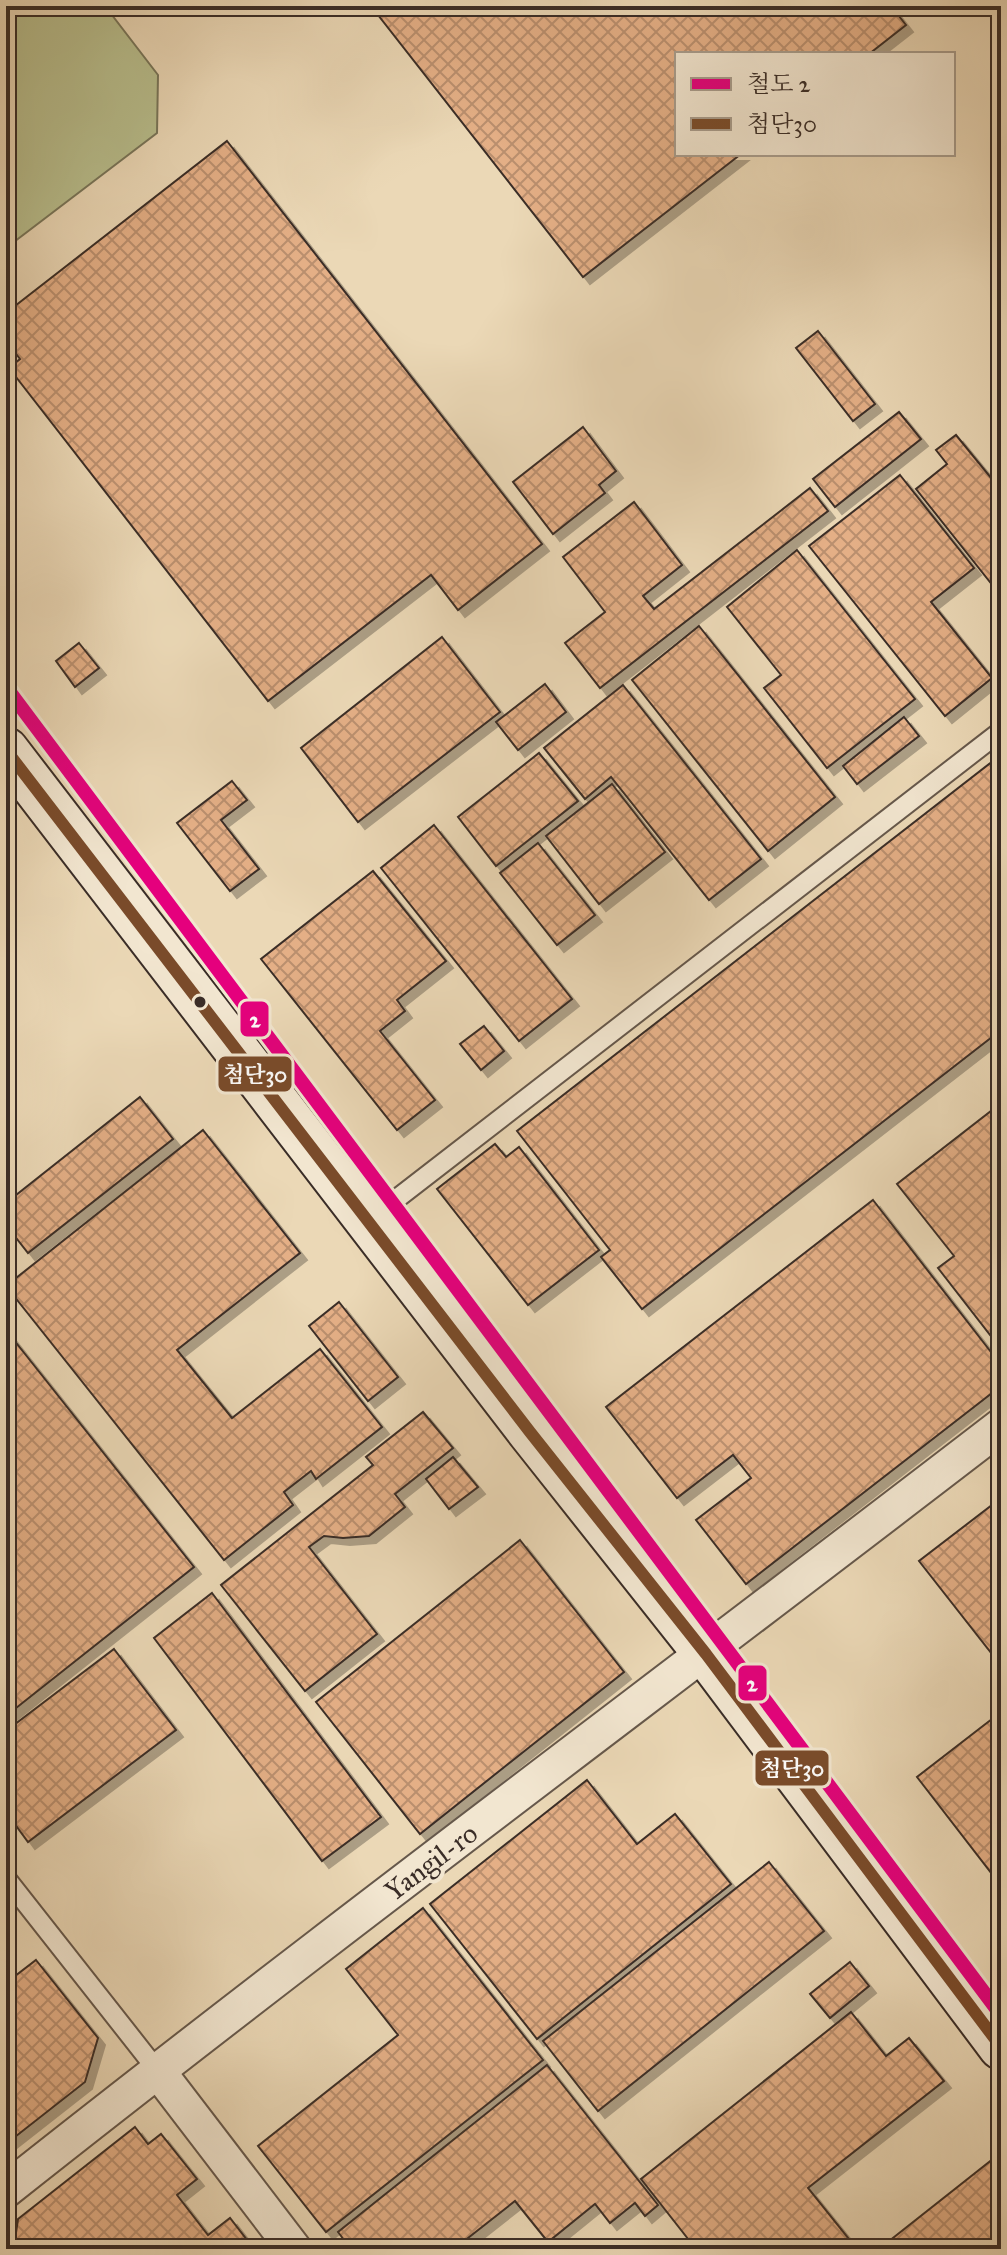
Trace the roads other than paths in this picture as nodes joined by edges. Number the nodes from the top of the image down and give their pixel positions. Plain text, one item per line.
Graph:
1 (1001, 731) edge
2 (6, 750) edge
3 (368, 1221) junction
4 (1001, 1426) edge
5 (706, 1654) junction
6 (6, 1878) edge
7 (1001, 2047) edge
8 (157, 2070) junction
9 (6, 2190) edge
10 (294, 2249) edge

1 - 3 lane
2 - 3 main road
3 - 5 main road
4 - 5 street, Yangil-ro
5 - 7 main road
5 - 8 street, Yangil-ro
6 - 8 lane
8 - 9 street, Yangil-ro
8 - 10 street

